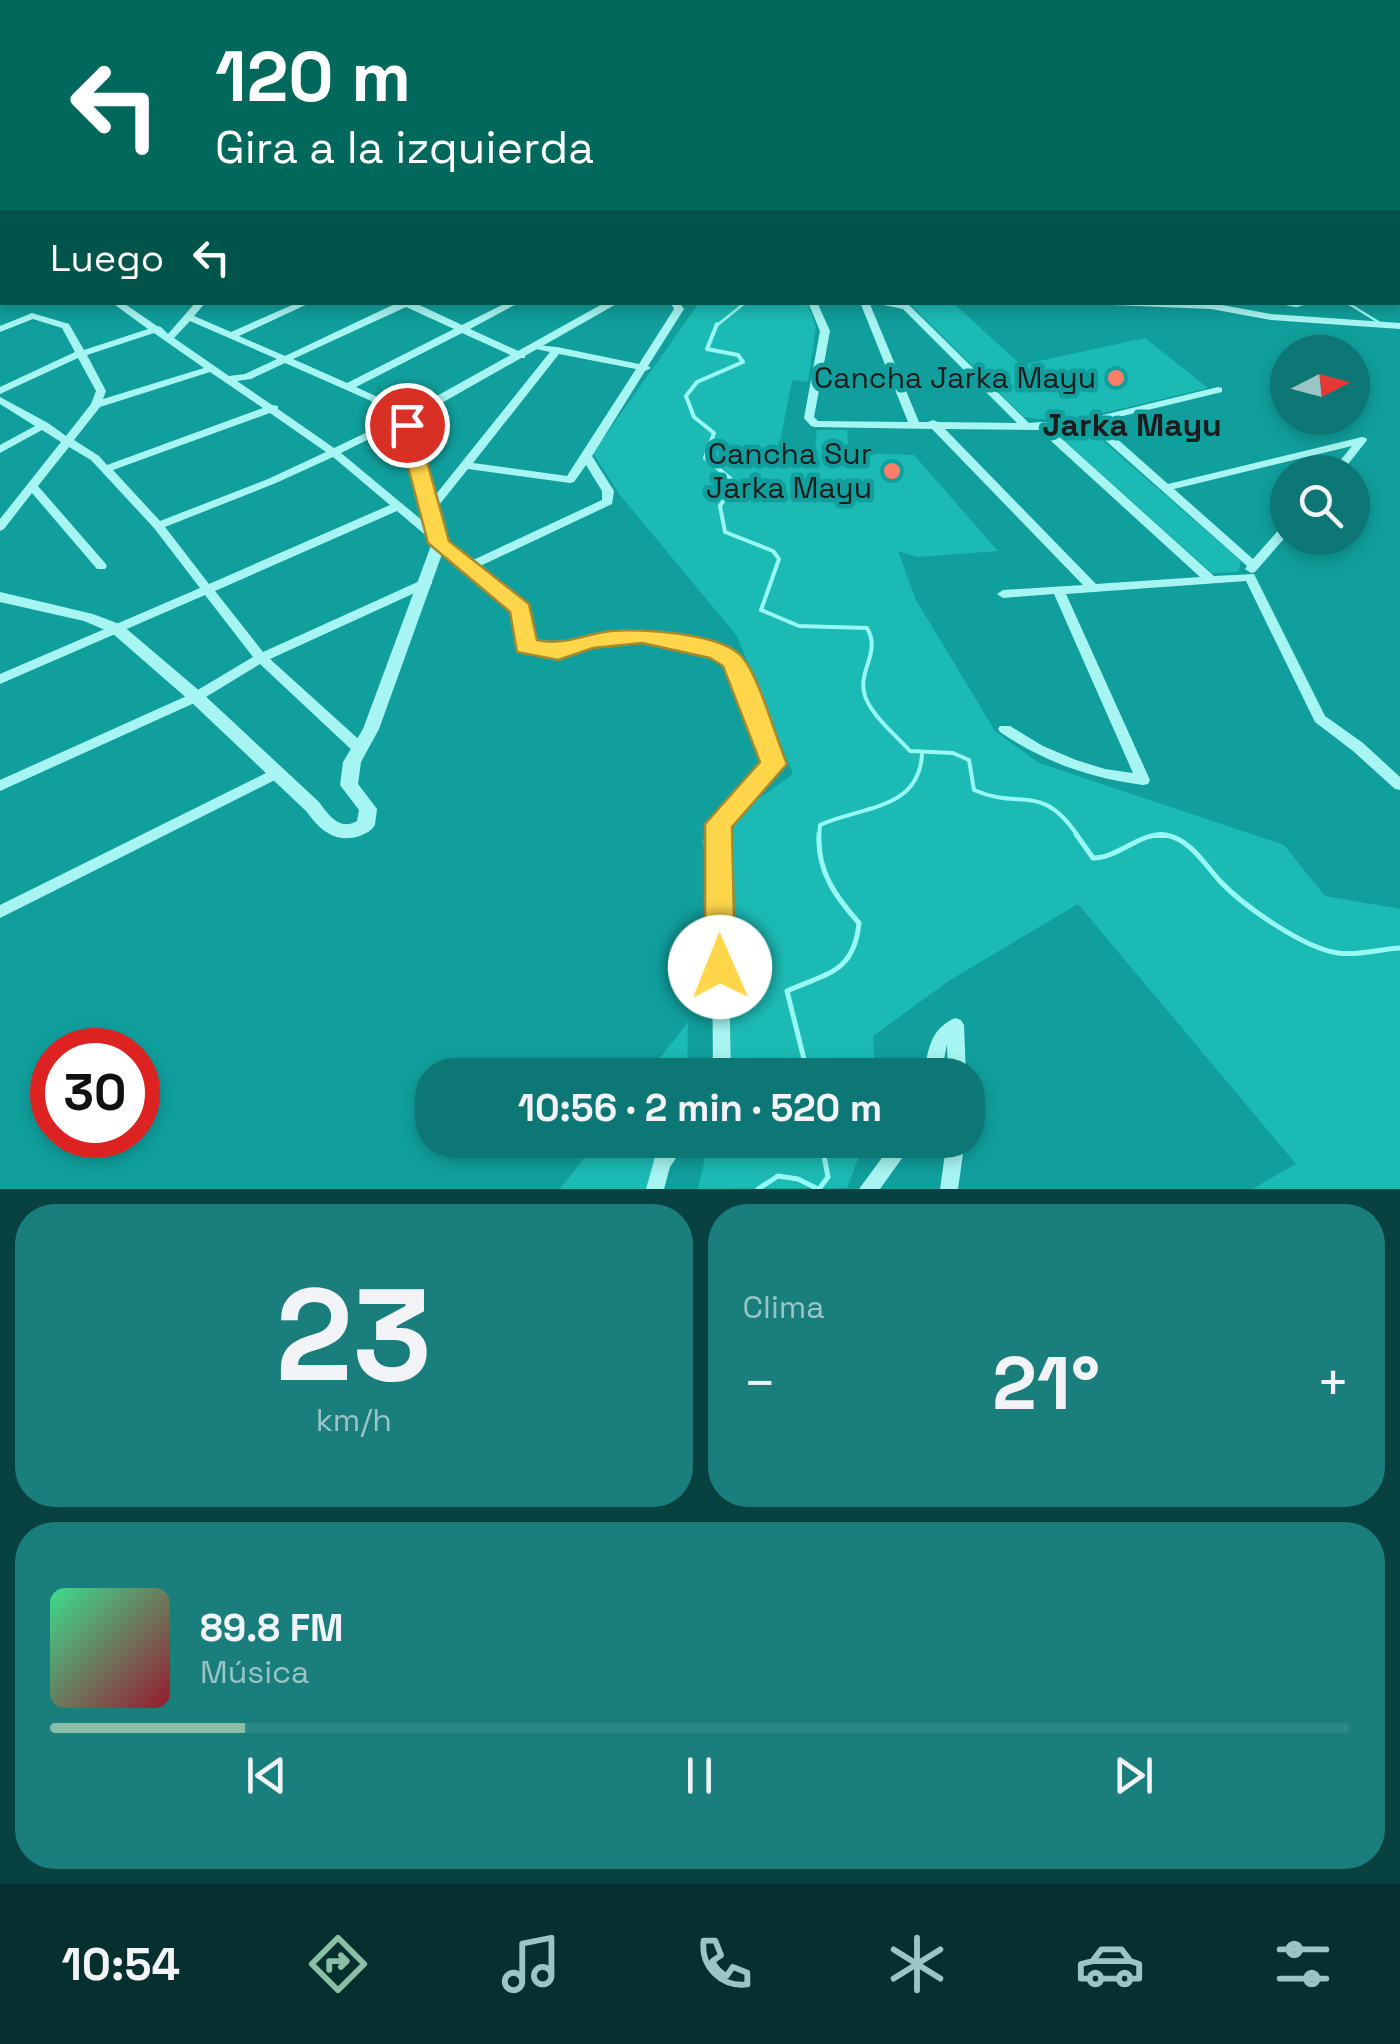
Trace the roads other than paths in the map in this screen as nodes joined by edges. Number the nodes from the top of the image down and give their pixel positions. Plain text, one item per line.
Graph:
1 (120, 305) edge
2 (199, 305) edge
3 (301, 305) edge
4 (402, 305) edge
5 (410, 305) edge
6 (510, 305) edge
7 (609, 305) edge
8 (677, 305) edge
9 (813, 305) edge
10 (865, 305) edge
11 (893, 305) edge
12 (1187, 305) edge
13 (188, 317) junction
14 (1400, 326) edge
15 (0, 330) edge
16 (463, 330) junction
17 (163, 334) junction
18 (231, 336) junction
19 (539, 346) junction
20 (557, 350) junction
21 (80, 354) junction
22 (522, 356) junction
23 (286, 360) junction
24 (214, 368) junction
25 (646, 368) junction
26 (229, 379) junction
27 (347, 387) junction
28 (1218, 390) dead end
29 (0, 391) edge
30 (0, 400) edge
31 (96, 406) junction
32 (274, 408) junction
33 (412, 415) junction
34 (1092, 422) junction
35 (934, 423) junction
36 (914, 424) junction
37 (1024, 424) junction
38 (44, 425) junction
39 (1040, 425) junction
40 (70, 440) junction
41 (0, 450) edge
42 (335, 452) junction
43 (1300, 455) edge
44 (1350, 455) edge
45 (586, 456) junction
46 (1270, 462) edge
47 (466, 465) junction
48 (106, 469) junction
49 (33, 487) junction
50 (1165, 488) junction
51 (399, 506) junction
52 (431, 508) junction
53 (158, 526) junction
54 (0, 527) edge
55 (439, 543) junction
56 (1270, 547) edge
57 (101, 566) dead end
58 (467, 567) junction
59 (1251, 570) junction
60 (1210, 580) junction
61 (426, 583) junction
62 (208, 587) junction
63 (1093, 588) junction
64 (1058, 590) junction
65 (1003, 594) dead end
66 (0, 597) edge
67 (117, 629) junction
68 (261, 658) junction
69 (0, 679) edge
70 (196, 697) junction
71 (1005, 729) dead end
72 (360, 749) junction
73 (276, 773) junction
74 (0, 786) edge
75 (1400, 786) edge
76 (0, 912) edge
77 (722, 1058) edge
78 (936, 1058) edge
79 (956, 1058) edge
80 (665, 1158) edge
81 (892, 1158) edge
82 (953, 1158) edge
83 (654, 1189) edge
84 (868, 1189) edge
85 (949, 1189) edge

1 - 17 street
2 - 13 street
3 - 18 street
4 - 23 street
5 - 16 street
6 - 16 street
7 - 19 street
8 - 25 street
9 - 36 street
10 - 36 street
11 - 37 street
12 - 14 street
13 - 17 street
13 - 18 street
15 - 21 street
16 - 22 street
16 - 27 street
17 - 21 street
17 - 24 street
18 - 23 street
19 - 20 street
19 - 22 street
20 - 25 street
20 - 47 street
21 - 29 street
21 - 31 street
22 - 33 street
23 - 26 street
23 - 27 street
24 - 26 street
24 - 31 street
25 - 45 street
26 - 32 street
27 - 33 street
28 - 34 street
30 - 38 street
31 - 40 street
32 - 42 street
32 - 48 street
33 - 42 street
33 - 52 street
34 - 39 street
34 - 50 street
35 - 36 street
35 - 37 street
35 - 63 street
37 - 39 street
38 - 40 street
38 - 41 street
39 - 60 street
40 - 48 street
40 - 49 street
42 - 51 street
42 - 53 street
43 - 44 street
45 - 47 street
45 - 58 street
46 - 50 street
47 - 52 street
48 - 53 street
49 - 54 street
49 - 57 street
50 - 59 street
51 - 55 street
51 - 62 street
52 - 55 street
53 - 62 street
55 - 58 street
55 - 61 street
56 - 59 street
58 - 77 street
59 - 60 street
59 - 75 street
60 - 63 street
61 - 68 street
61 - 72 street
62 - 67 street
62 - 68 street
63 - 64 street
64 - 65 street
64 - 71 street
66 - 67 street
67 - 69 street
67 - 70 street
68 - 70 street
68 - 72 street
70 - 73 street
70 - 74 street
72 - 73 street
73 - 76 street
78 - 79 street
80 - 83 street
81 - 84 street
82 - 85 street

